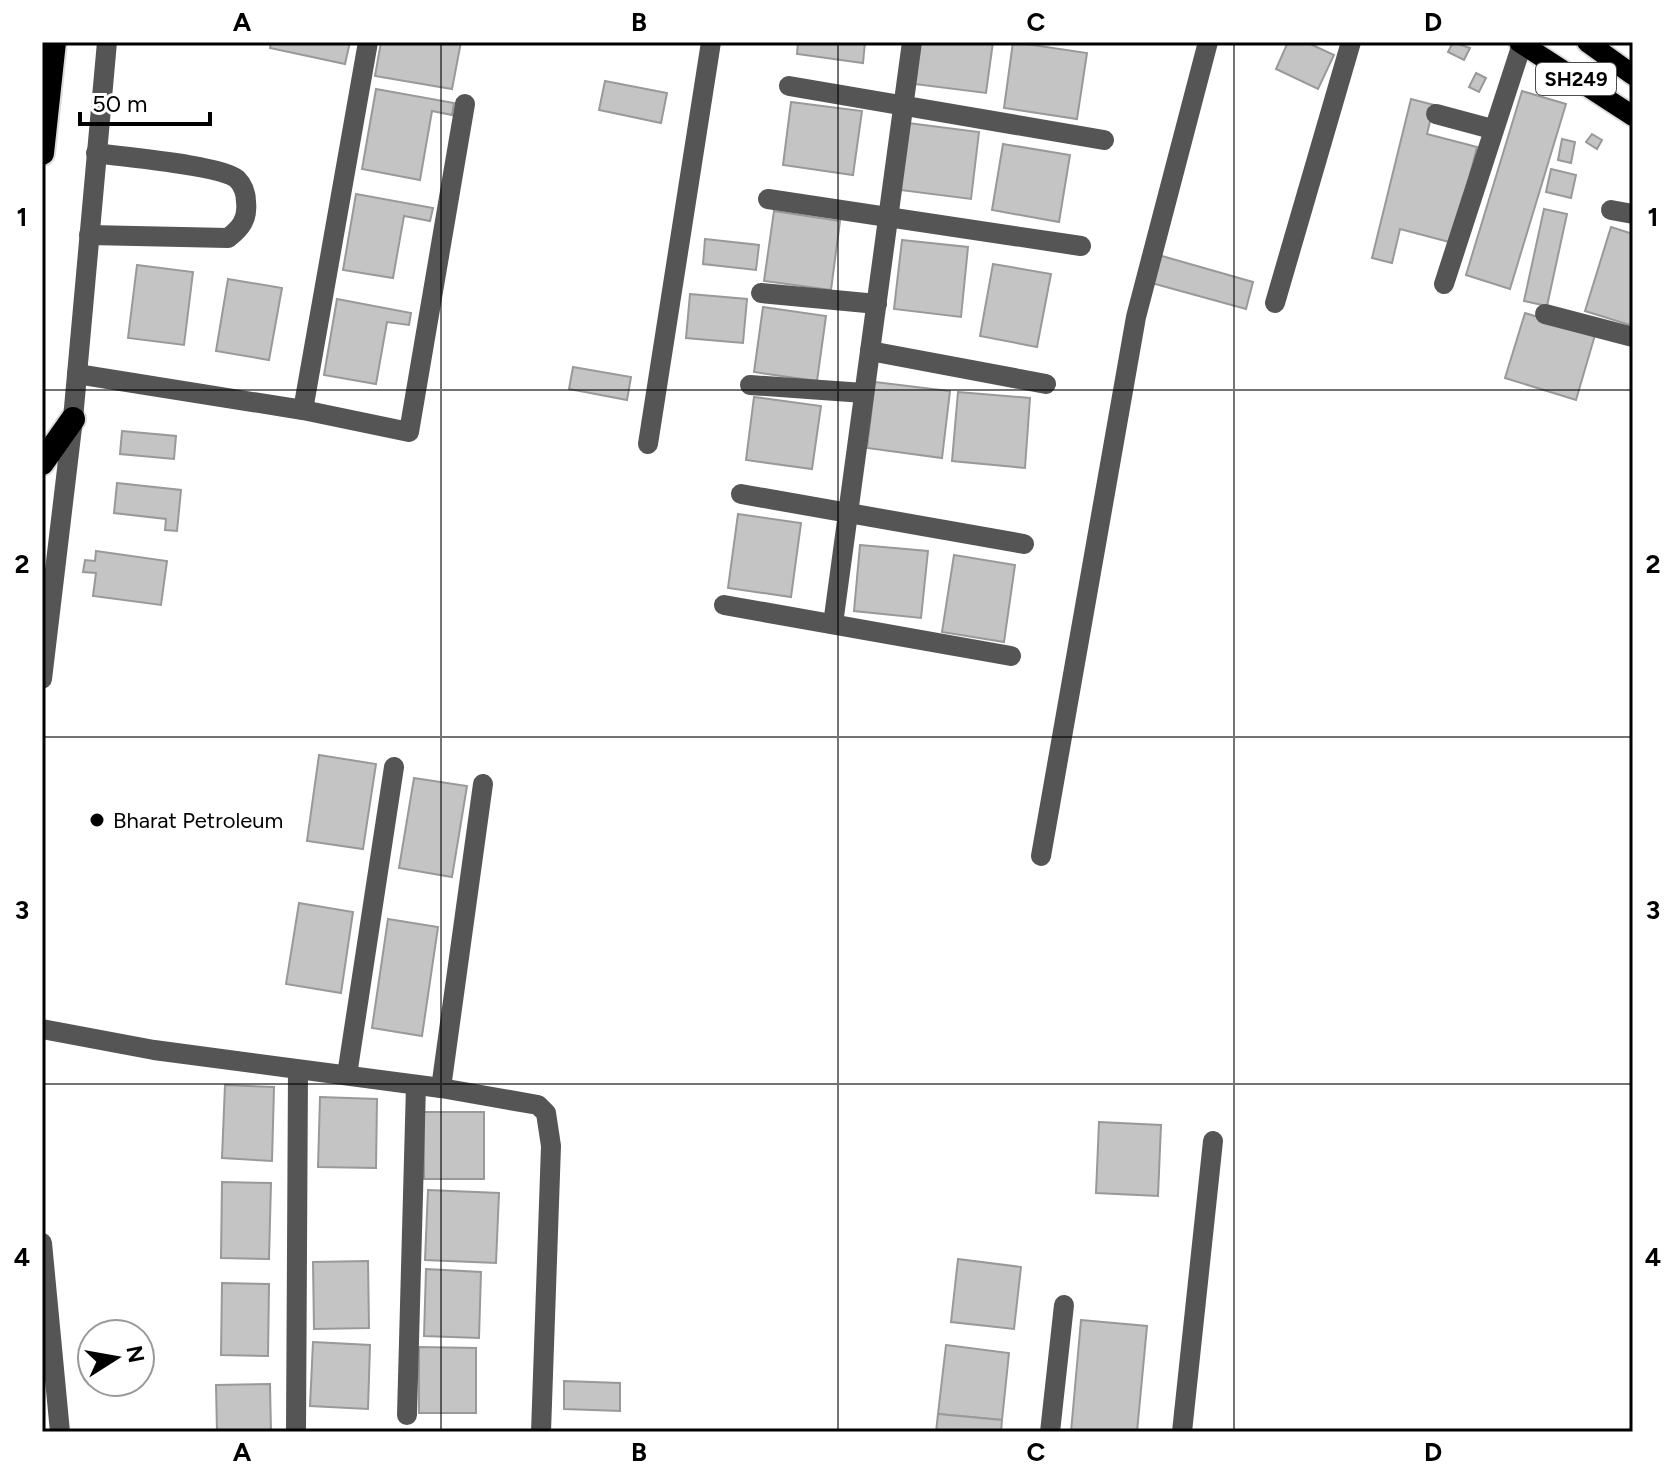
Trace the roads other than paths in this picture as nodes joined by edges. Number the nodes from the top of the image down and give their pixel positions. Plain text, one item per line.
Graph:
1 (54, 42) edge
2 (107, 42) edge
3 (368, 42) edge
4 (711, 42) edge
5 (912, 42) edge
6 (1208, 42) edge
7 (1351, 42) edge
8 (1587, 42) edge
9 (1520, 43) edge
10 (1633, 75) edge
11 (789, 86) dead end
12 (465, 104) dead end
13 (904, 106) junction
14 (1436, 114) dead end
15 (1633, 116) edge
16 (1492, 129) junction
17 (1104, 140) dead end
18 (42, 153) edge
19 (96, 153) junction
20 (768, 199) dead end
21 (1611, 210) dead end
22 (1633, 214) edge
23 (889, 217) junction
24 (89, 235) junction
25 (1081, 246) dead end
26 (1444, 284) dead end
27 (761, 293) dead end
28 (1275, 303) dead end
29 (877, 304) junction
30 (1545, 314) dead end
31 (1633, 337) edge
32 (870, 351) junction
33 (77, 374) junction
34 (1046, 384) dead end
35 (750, 385) dead end
36 (864, 393) junction
37 (303, 410) junction
38 (73, 419) junction
39 (648, 444) dead end
40 (42, 463) edge
41 (741, 494) dead end
42 (848, 513) junction
43 (1024, 544) dead end
44 (724, 605) dead end
45 (833, 624) junction
46 (1011, 656) dead end
47 (42, 679) edge
48 (394, 767) dead end
49 (483, 784) dead end
50 (1041, 856) dead end
51 (42, 1029) edge
52 (298, 1070) junction
53 (347, 1075) junction
54 (416, 1085) junction
55 (441, 1088) junction
56 (1213, 1141) dead end
57 (42, 1243) edge
58 (1064, 1305) dead end
59 (407, 1415) dead end
60 (60, 1432) edge
61 (296, 1432) edge
62 (541, 1432) edge
63 (1050, 1432) edge
64 (1182, 1432) edge

1 - 18 highway
2 - 19 street
3 - 37 street
4 - 39 street
5 - 13 street
6 - 50 street
7 - 28 street
8 - 10 main road
9 - 15 main road, SH249
9 - 16 street
11 - 13 street
12 - 37 street
13 - 17 street
13 - 23 street
14 - 16 street
16 - 26 street
19 - 24 street
19 - 24 street
20 - 23 street
21 - 22 street
23 - 25 street
23 - 29 street
24 - 33 street
27 - 29 street
29 - 32 street
30 - 31 street
32 - 34 street
32 - 36 street
33 - 37 street
33 - 38 street
35 - 36 street
36 - 42 street
38 - 40 highway
38 - 47 street
41 - 42 street
42 - 43 street
42 - 45 street
44 - 45 street
45 - 46 street
48 - 53 street
49 - 55 street
51 - 52 street
52 - 53 street
52 - 61 street
53 - 54 street
54 - 55 street
54 - 59 street
55 - 62 street
56 - 64 street
57 - 60 street
58 - 63 street

